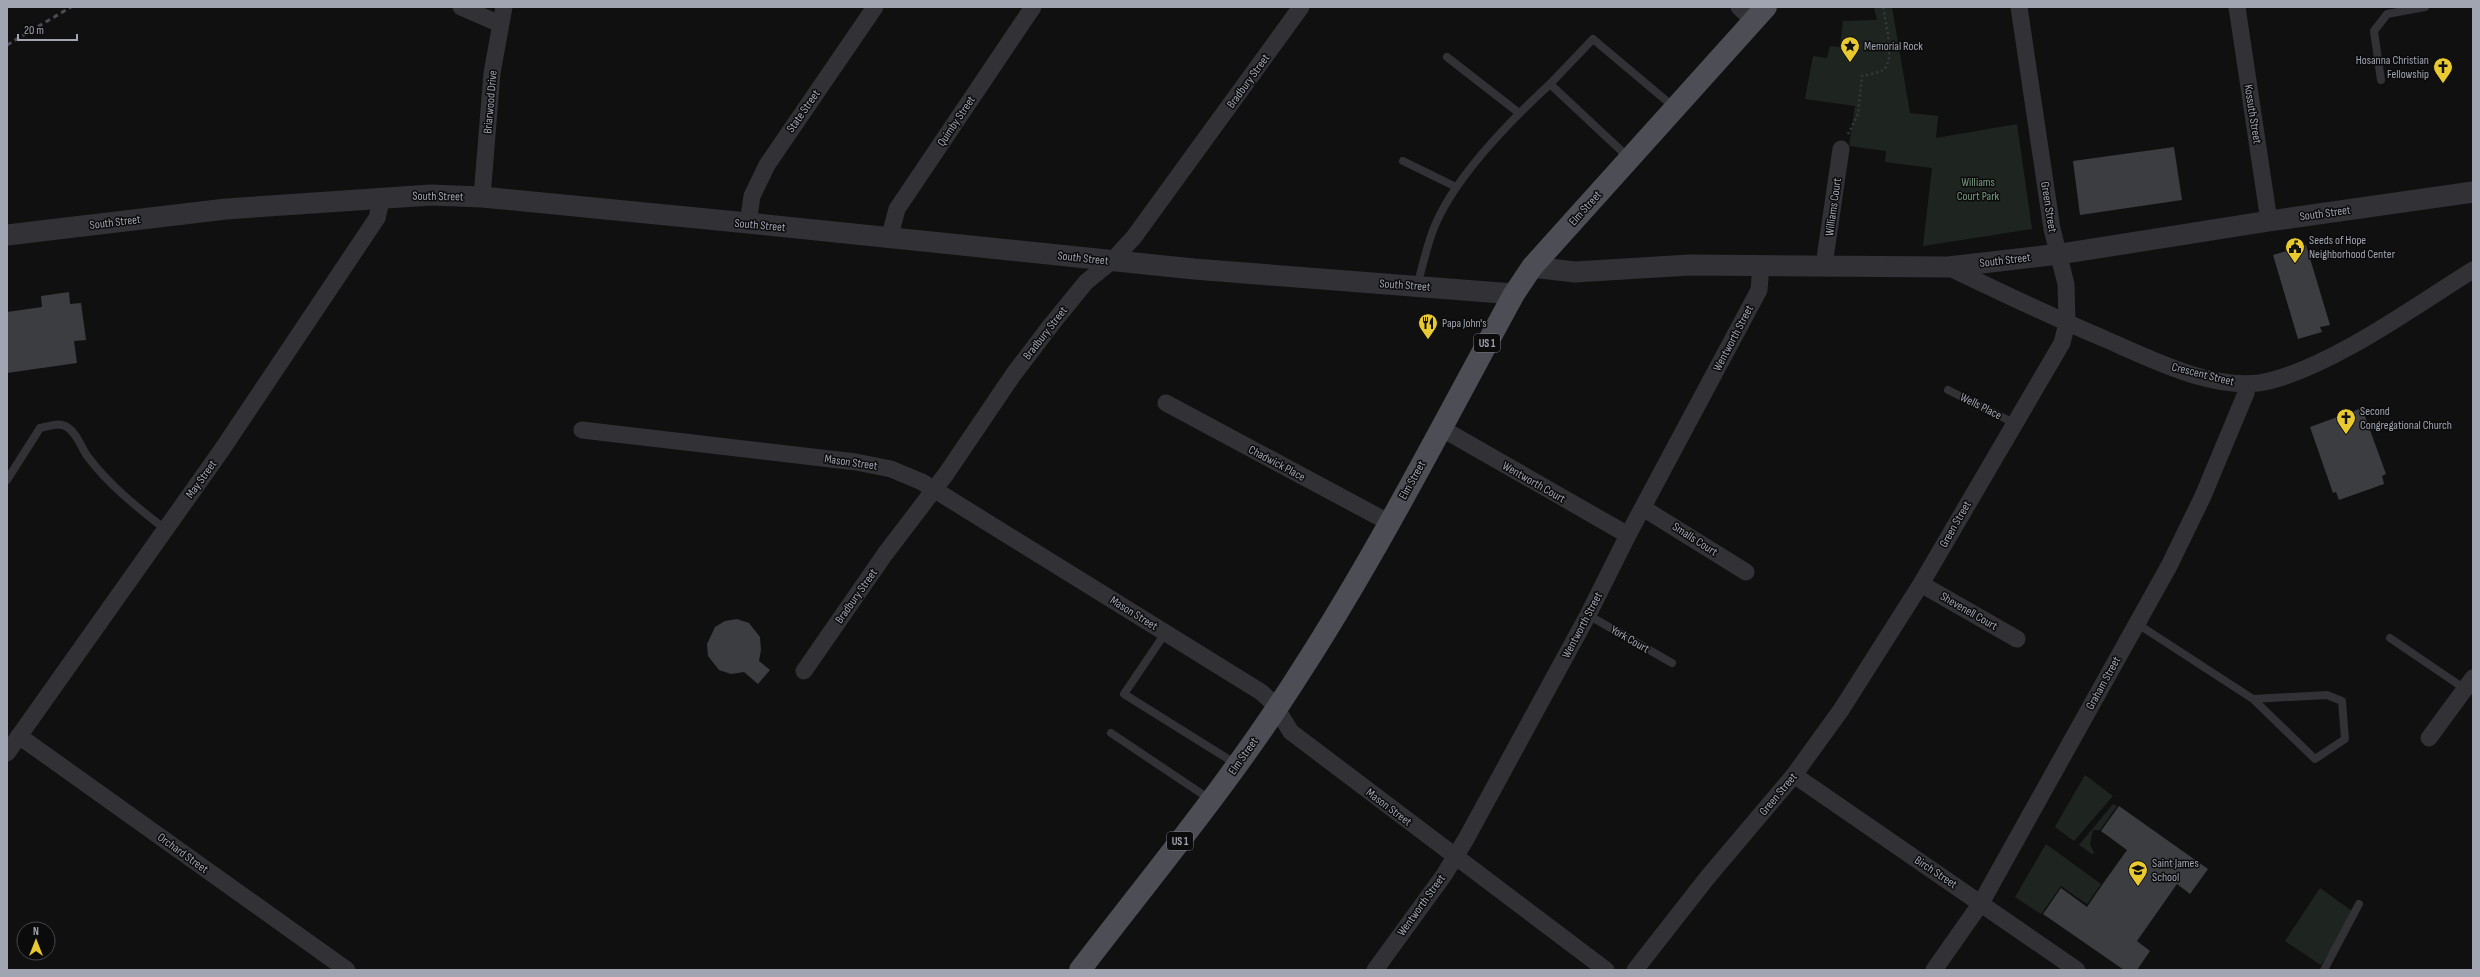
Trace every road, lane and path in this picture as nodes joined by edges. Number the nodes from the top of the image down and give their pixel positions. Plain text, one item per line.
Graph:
1 (461, 7) edge
2 (504, 7) edge
3 (874, 7) edge
4 (1033, 7) edge
5 (1302, 7) edge
6 (1882, 7) edge
7 (2019, 7) edge
8 (2237, 7) edge
9 (2425, 7) edge
10 (1753, 12) edge
11 (500, 24) junction
12 (1447, 57) dead end
13 (2381, 80) dead end
14 (1550, 84) junction
15 (1675, 108) junction
16 (1519, 113) junction
17 (1841, 149) joint
18 (1630, 158) junction
19 (1403, 161) dead end
20 (1456, 187) junction
21 (2473, 192) edge
22 (382, 197) junction
23 (482, 197) junction
24 (2269, 221) junction
25 (748, 222) junction
26 (7, 235) edge
27 (888, 239) junction
28 (2060, 254) junction
29 (1112, 261) junction
30 (1761, 265) junction
31 (1824, 265) junction
32 (1532, 267) junction
33 (1948, 267) junction
34 (2473, 270) edge
35 (1416, 286) junction
36 (1514, 294) junction
37 (2067, 323) junction
38 (2248, 384) junction
39 (1948, 390) dead end
40 (1166, 403) dead end
41 (2014, 423) junction
42 (1441, 428) junction
43 (582, 430) dead end
44 (7, 480) edge
45 (935, 489) junction
46 (1643, 508) junction
47 (1388, 522) junction
48 (165, 529) junction
49 (1628, 535) junction
50 (1746, 572) dead end
51 (1921, 584) junction
52 (1588, 616) junction
53 (2136, 623) junction
54 (1166, 632) junction
55 (2390, 638) dead end
56 (2017, 639) dead end
57 (1672, 663) dead end
58 (804, 671) dead end
59 (2469, 684) edge
60 (2253, 699) junction
61 (1277, 708) junction
62 (1111, 733) dead end
63 (19, 736) junction
64 (2429, 738) dead end
65 (7, 753) edge
66 (1237, 764) junction
67 (1794, 775) junction
68 (1211, 800) junction
69 (1456, 857) junction
70 (1981, 903) junction
71 (2359, 904) dead end
72 (347, 970) edge
73 (1080, 970) edge
74 (1374, 970) edge
75 (1606, 970) edge
76 (1635, 970) edge
77 (1934, 970) edge
78 (2077, 970) edge
79 (2324, 970) edge

1 - 11 street
2 - 11 street, Briarwood Drive
3 - 25 street, State Street
4 - 27 street, Quimby Street
5 - 29 street, Bradbury Street
6 - 17 path
7 - 28 street, Green Street
8 - 24 street, Kossuth Street
9 - 13 lane
10 - 15 main road, Elm Street / US 1
11 - 23 street, Briarwood Drive
12 - 16 lane
14 - 15 lane
14 - 16 lane
14 - 18 lane
15 - 18 main road, Elm Street / US 1
16 - 20 lane
17 - 31 street, Williams Court
18 - 32 main road, Elm Street / US 1
19 - 20 lane
20 - 35 lane
21 - 24 street, South Street
22 - 23 street, South Street
22 - 26 street, South Street
22 - 48 street, May Street
23 - 25 street, South Street
24 - 28 street, South Street
25 - 27 street, South Street
27 - 29 street, South Street
28 - 33 street, South Street
28 - 37 street, Green Street
29 - 35 street, South Street
29 - 45 street, Bradbury Street
30 - 31 street, South Street
30 - 32 street, South Street
30 - 46 street, Wentworth Street
31 - 33 street, South Street
32 - 36 main road, Elm Street / US 1
33 - 37 street, Crescent Street
34 - 38 street, Crescent Street
35 - 36 street, South Street
36 - 42 main road, Elm Street / US 1
37 - 38 street, Crescent Street
37 - 41 street, Green Street
38 - 53 street, Graham Street
39 - 41 lane, Wells Place
40 - 47 street, Chadwick Place
41 - 51 street, Green Street
42 - 47 main road, Elm Street / US 1
42 - 49 street, Wentworth Court
43 - 45 street, Mason Street
44 - 48 lane
45 - 54 street, Mason Street
45 - 58 street, Bradbury Street
46 - 49 street, Wentworth Street
46 - 50 street, Smalls Court
47 - 61 main road, Elm Street / US 1
48 - 63 street, May Street
49 - 52 street, Wentworth Street
51 - 56 street, Shevenell Court
51 - 67 street, Green Street
52 - 57 lane, York Court
52 - 69 street, Wentworth Street
53 - 60 lane
53 - 70 street, Graham Street
54 - 61 street, Mason Street
54 - 66 lane
55 - 59 lane
59 - 64 street
60 - 60 lane
61 - 66 main road, Elm Street / US 1
61 - 69 street, Mason Street
62 - 68 lane
63 - 65 street, May Street
63 - 72 street, Orchard Street
66 - 68 main road, Elm Street / US 1
67 - 70 street, Birch Street
67 - 76 street, Green Street
68 - 73 main road, Elm Street / US 1
69 - 74 street, Wentworth Street
69 - 75 street, Mason Street
70 - 77 street, Graham Street
70 - 78 street, Birch Street
71 - 79 lane

